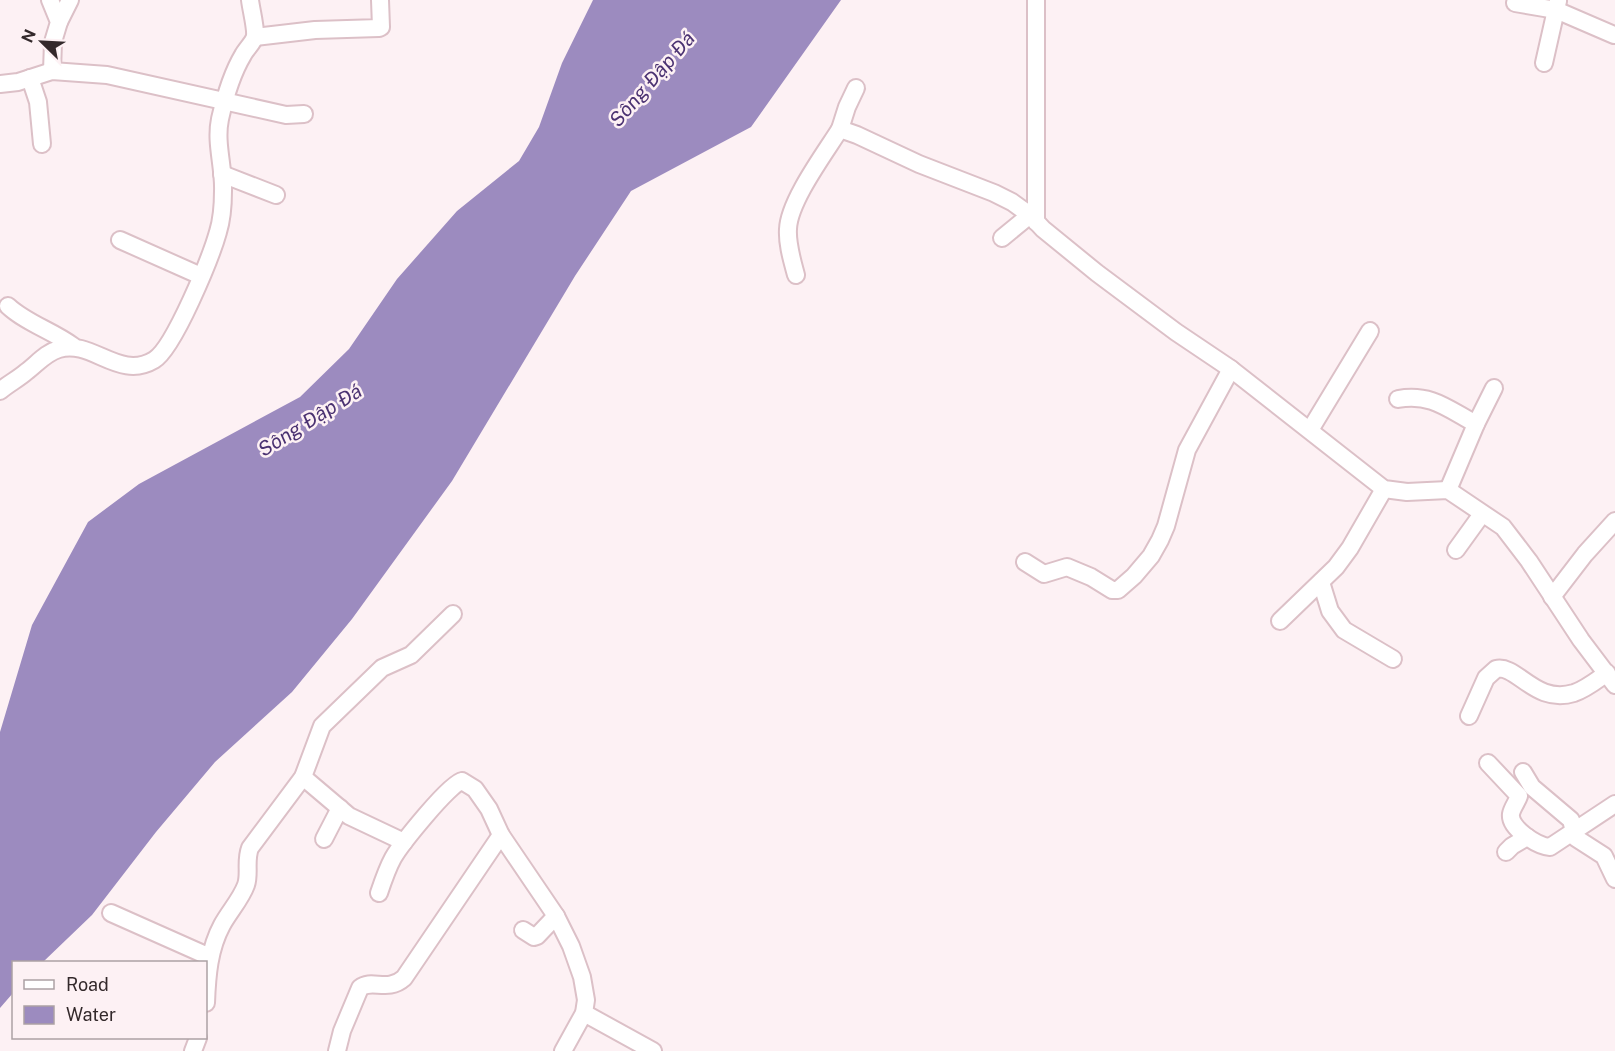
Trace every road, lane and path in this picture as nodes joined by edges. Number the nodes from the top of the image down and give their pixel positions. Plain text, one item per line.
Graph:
1 (50, 0) edge
2 (70, 0) edge
3 (250, 0) edge
4 (380, 0) edge
5 (1036, 0) edge
6 (1515, 3) dead end
7 (1557, 5) edge
8 (58, 22) junction
9 (1614, 35) edge
10 (255, 37) junction
11 (1544, 63) dead end
12 (52, 71) junction
13 (30, 78) junction
14 (0, 84) edge
15 (856, 88) dead end
16 (224, 102) junction
17 (304, 114) dead end
18 (840, 129) junction
19 (42, 144) dead end
20 (222, 174) junction
21 (276, 195) dead end
22 (1033, 218) junction
23 (1002, 238) dead end
24 (120, 240) dead end
25 (796, 275) dead end
26 (201, 276) junction
27 (8, 306) dead end
28 (1370, 331) dead end
29 (73, 346) junction
30 (1231, 369) junction
31 (1494, 388) dead end
32 (0, 391) edge
33 (1398, 399) dead end
34 (1476, 424) junction
35 (1310, 430) junction
36 (1384, 489) junction
37 (1448, 490) junction
38 (1482, 514) junction
39 (1615, 521) edge
40 (1456, 550) dead end
41 (1025, 562) dead end
42 (1321, 582) junction
43 (1552, 597) junction
44 (453, 614) dead end
45 (1280, 621) dead end
46 (1393, 659) dead end
47 (1611, 679) edge
48 (1469, 716) dead end
49 (1488, 763) dead end
50 (1523, 772) dead end
51 (303, 777) junction
52 (1615, 804) edge
53 (340, 808) junction
54 (1573, 833) junction
55 (501, 835) junction
56 (1527, 837) junction
57 (324, 839) dead end
58 (404, 842) junction
59 (1506, 852) dead end
60 (1615, 879) edge
61 (379, 893) dead end
62 (111, 913) dead end
63 (556, 916) junction
64 (523, 930) dead end
65 (210, 957) junction
66 (207, 992) edge
67 (584, 1012) junction
68 (337, 1051) edge
69 (563, 1051) edge
70 (653, 1051) edge

1 - 8 street
2 - 8 street
3 - 10 street
4 - 10 street
5 - 22 street
6 - 7 street
7 - 9 street
7 - 11 street
8 - 12 street
10 - 16 street
12 - 13 street
12 - 16 street
13 - 14 street
13 - 19 street
15 - 18 street
16 - 17 street
16 - 20 street
18 - 22 street
18 - 25 street
20 - 21 street
20 - 26 street
22 - 23 street
22 - 30 street
24 - 26 street
26 - 29 street
27 - 29 street
28 - 35 street
29 - 32 street
30 - 35 street
30 - 41 street
31 - 34 street
33 - 34 street
34 - 37 street
35 - 36 street
36 - 37 street
36 - 42 street
37 - 38 street
38 - 40 street
38 - 43 street
39 - 43 street
42 - 45 street
42 - 46 street
43 - 47 street
44 - 51 street
47 - 48 street
49 - 56 street
50 - 54 street
51 - 53 street
51 - 65 street
52 - 54 street
53 - 57 street
53 - 58 street
54 - 56 street
54 - 60 street
55 - 58 street
55 - 63 street
55 - 68 street
56 - 59 street
58 - 61 street
62 - 65 street
63 - 64 street
63 - 67 street
65 - 66 street
67 - 69 street
67 - 70 street

